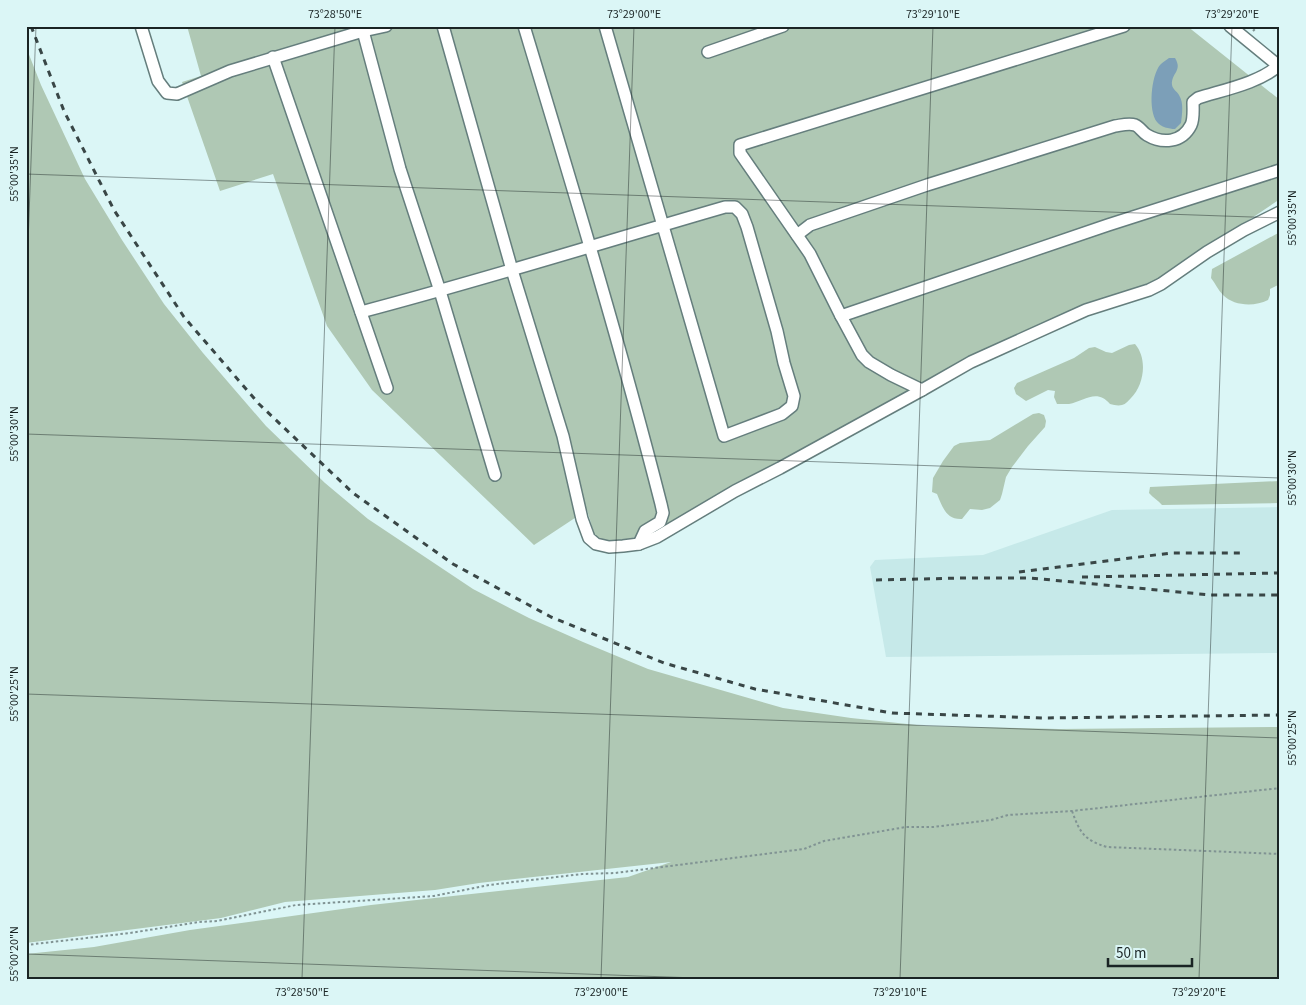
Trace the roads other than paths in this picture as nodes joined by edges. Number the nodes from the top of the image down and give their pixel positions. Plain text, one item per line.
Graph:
1 (141, 26) edge
2 (386, 26) edge
3 (443, 26) edge
4 (524, 26) edge
5 (605, 26) edge
6 (783, 26) edge
7 (1124, 26) edge
8 (1230, 26) edge
9 (363, 31) junction
10 (708, 52) dead end
11 (274, 57) junction
12 (1279, 66) edge
13 (1280, 170) edge
14 (1280, 212) edge
15 (664, 225) junction
16 (797, 235) junction
17 (591, 247) junction
18 (512, 270) junction
19 (440, 291) junction
20 (361, 312) junction
21 (841, 316) junction
22 (387, 388) dead end
23 (922, 390) junction
24 (495, 475) dead end
25 (639, 544) junction

1 - 11 street
2 - 9 street
3 - 18 street
4 - 17 street
5 - 15 street
6 - 10 street
7 - 16 street
8 - 12 street
9 - 11 street
9 - 19 street
11 - 20 street
12 - 16 street
13 - 21 street
14 - 23 street
15 - 15 street
15 - 17 street
16 - 21 street
17 - 18 street
17 - 25 street
18 - 19 street
18 - 25 street
19 - 20 street
19 - 24 street
20 - 22 street
21 - 23 street
23 - 25 street

